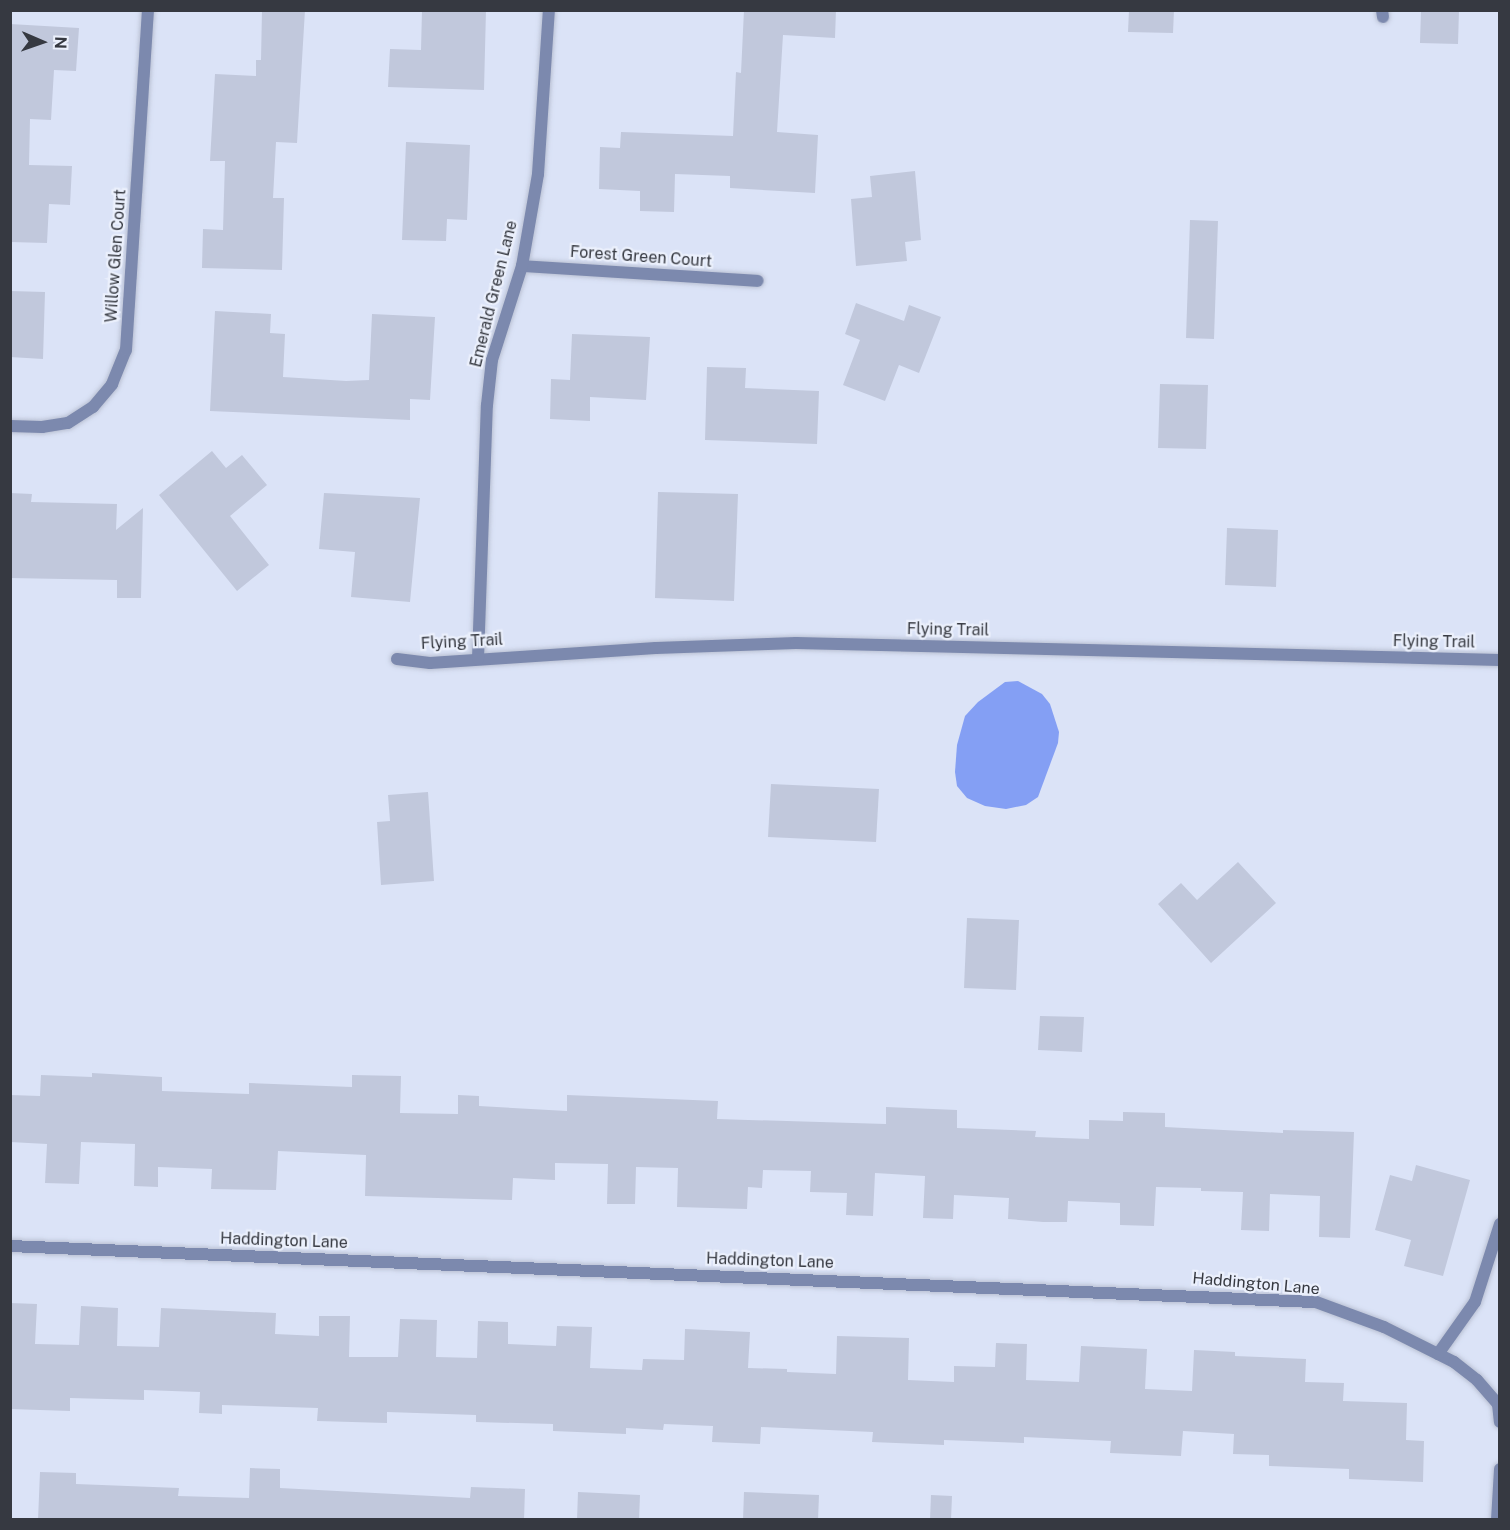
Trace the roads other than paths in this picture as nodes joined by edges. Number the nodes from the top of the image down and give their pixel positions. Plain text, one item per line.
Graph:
1 (148, 10) edge
2 (549, 10) edge
3 (522, 266) junction
4 (758, 281) dead end
5 (10, 426) edge
6 (397, 659) dead end
7 (477, 659) junction
8 (1500, 660) edge
9 (1500, 1224) edge
10 (10, 1246) edge
11 (1438, 1354) junction
12 (1500, 1422) edge
13 (1500, 1468) edge
14 (1497, 1520) edge

1 - 5 street, Willow Glen Court
2 - 3 street, Emerald Green Lane
3 - 4 street, Forest Green Court
3 - 7 street, Emerald Green Lane
6 - 7 street, Flying Trail
7 - 8 street, Flying Trail
9 - 11 street
10 - 11 street, Haddington Lane
11 - 12 street, Haddington Lane
13 - 14 street

